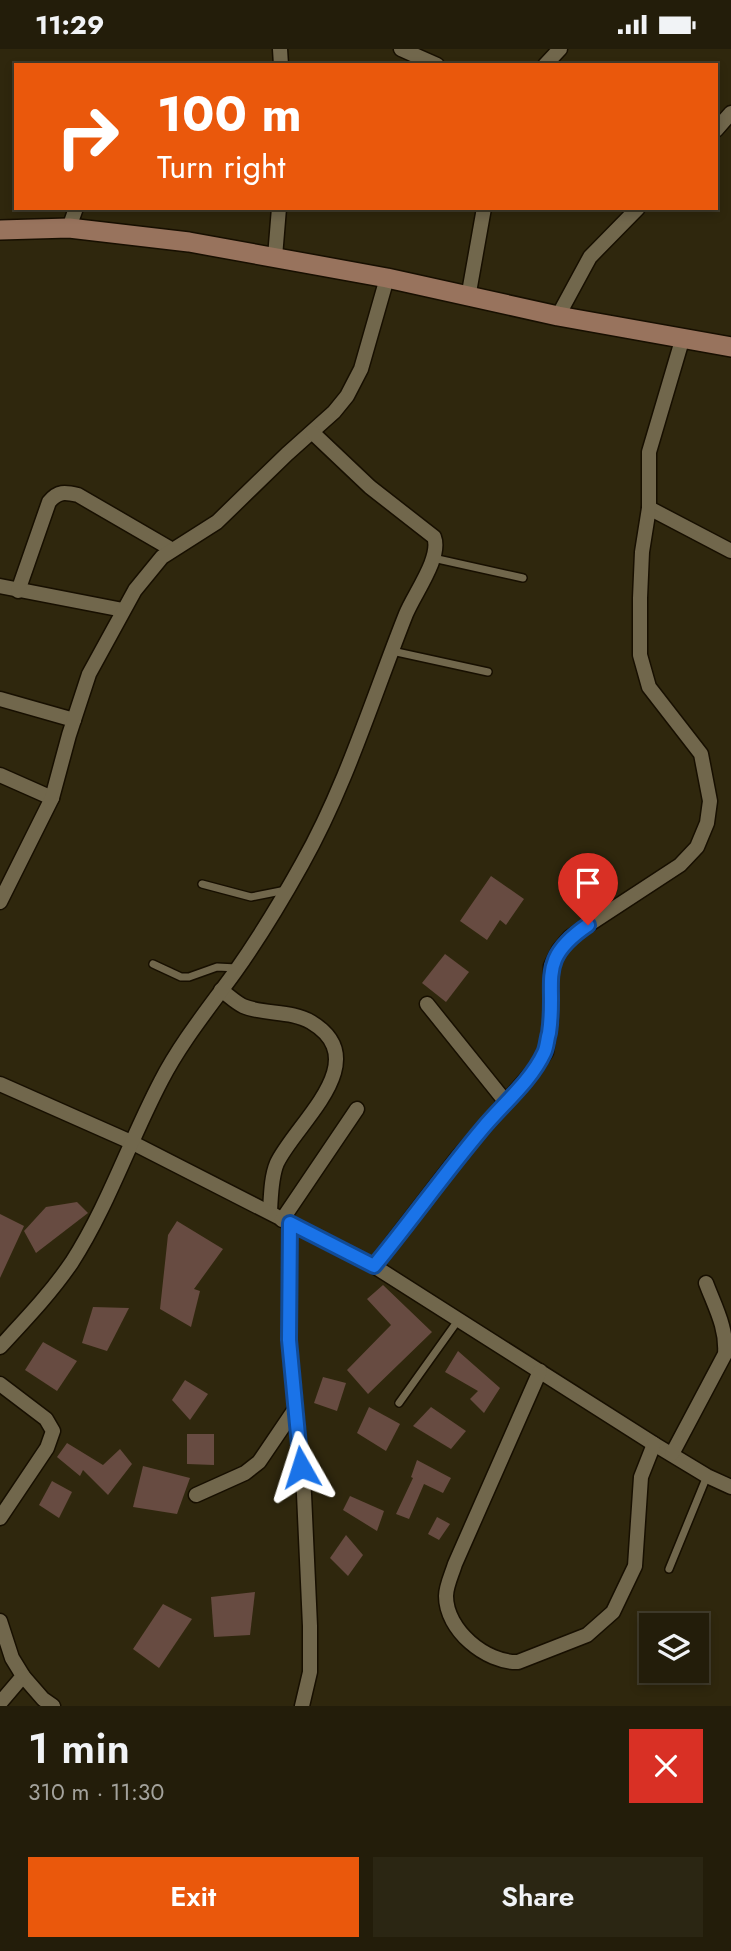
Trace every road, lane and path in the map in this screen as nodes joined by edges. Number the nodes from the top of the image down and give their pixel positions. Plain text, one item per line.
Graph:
1 (401, 49) edge
2 (560, 49) edge
3 (432, 63) edge
4 (547, 63) edge
5 (731, 113) edge
6 (718, 128) edge
7 (75, 210) edge
8 (279, 210) edge
9 (484, 210) edge
10 (636, 210) edge
11 (69, 228) junction
12 (0, 230) edge
13 (275, 257) junction
14 (387, 278) junction
15 (468, 298) junction
16 (558, 316) junction
17 (682, 337) junction
18 (731, 347) edge
19 (313, 433) junction
20 (649, 508) junction
21 (171, 549) junction
22 (731, 551) edge
23 (433, 558) junction
24 (523, 579) dead end
25 (0, 586) edge
26 (18, 591) junction
27 (123, 610) junction
28 (392, 651) junction
29 (488, 672) dead end
30 (0, 699) edge
31 (74, 720) junction
32 (0, 775) edge
33 (52, 798) junction
34 (202, 884) dead end
35 (286, 890) junction
36 (0, 902) edge
37 (153, 964) dead end
38 (237, 968) junction
39 (221, 990) junction
40 (427, 1004) dead end
41 (0, 1084) edge
42 (505, 1101) junction
43 (357, 1109) dead end
44 (131, 1142) junction
45 (281, 1218) junction
46 (374, 1266) junction
47 (706, 1283) dead end
48 (459, 1319) junction
49 (0, 1347) edge
50 (540, 1371) junction
51 (0, 1384) edge
52 (398, 1403) dead end
53 (295, 1409) junction
54 (654, 1444) junction
55 (672, 1454) junction
56 (707, 1476) junction
57 (731, 1487) edge
58 (196, 1495) dead end
59 (0, 1518) edge
60 (669, 1569) dead end
61 (0, 1621) edge
62 (23, 1676) junction
63 (0, 1703) edge
64 (53, 1706) edge
65 (302, 1706) edge

1 - 3 street
2 - 4 street
5 - 6 street
7 - 11 street
8 - 13 street
9 - 15 street
10 - 16 street
11 - 12 main road
11 - 13 main road
13 - 14 main road
14 - 15 main road
14 - 19 street
15 - 16 main road
16 - 17 main road
17 - 18 main road
17 - 20 street
19 - 21 street
19 - 23 street
20 - 22 street
20 - 42 street
21 - 26 street
21 - 27 street
23 - 24 lane
23 - 28 street
25 - 26 street
26 - 27 street
27 - 31 street
28 - 29 lane
28 - 35 street
30 - 31 street
31 - 33 street
32 - 33 street
33 - 36 street
34 - 35 lane
35 - 38 street
37 - 38 lane
38 - 39 street
39 - 44 street
39 - 45 street
40 - 42 street
41 - 44 street
42 - 46 street
43 - 45 street
44 - 45 street
44 - 49 street
45 - 46 street
45 - 53 street
46 - 48 street
47 - 55 street
48 - 50 street
48 - 52 lane
50 - 54 street
50 - 54 street
51 - 59 street
53 - 58 street
53 - 65 street
54 - 55 street
55 - 56 street
56 - 57 street
56 - 60 lane
61 - 62 street
62 - 63 street
62 - 64 street

